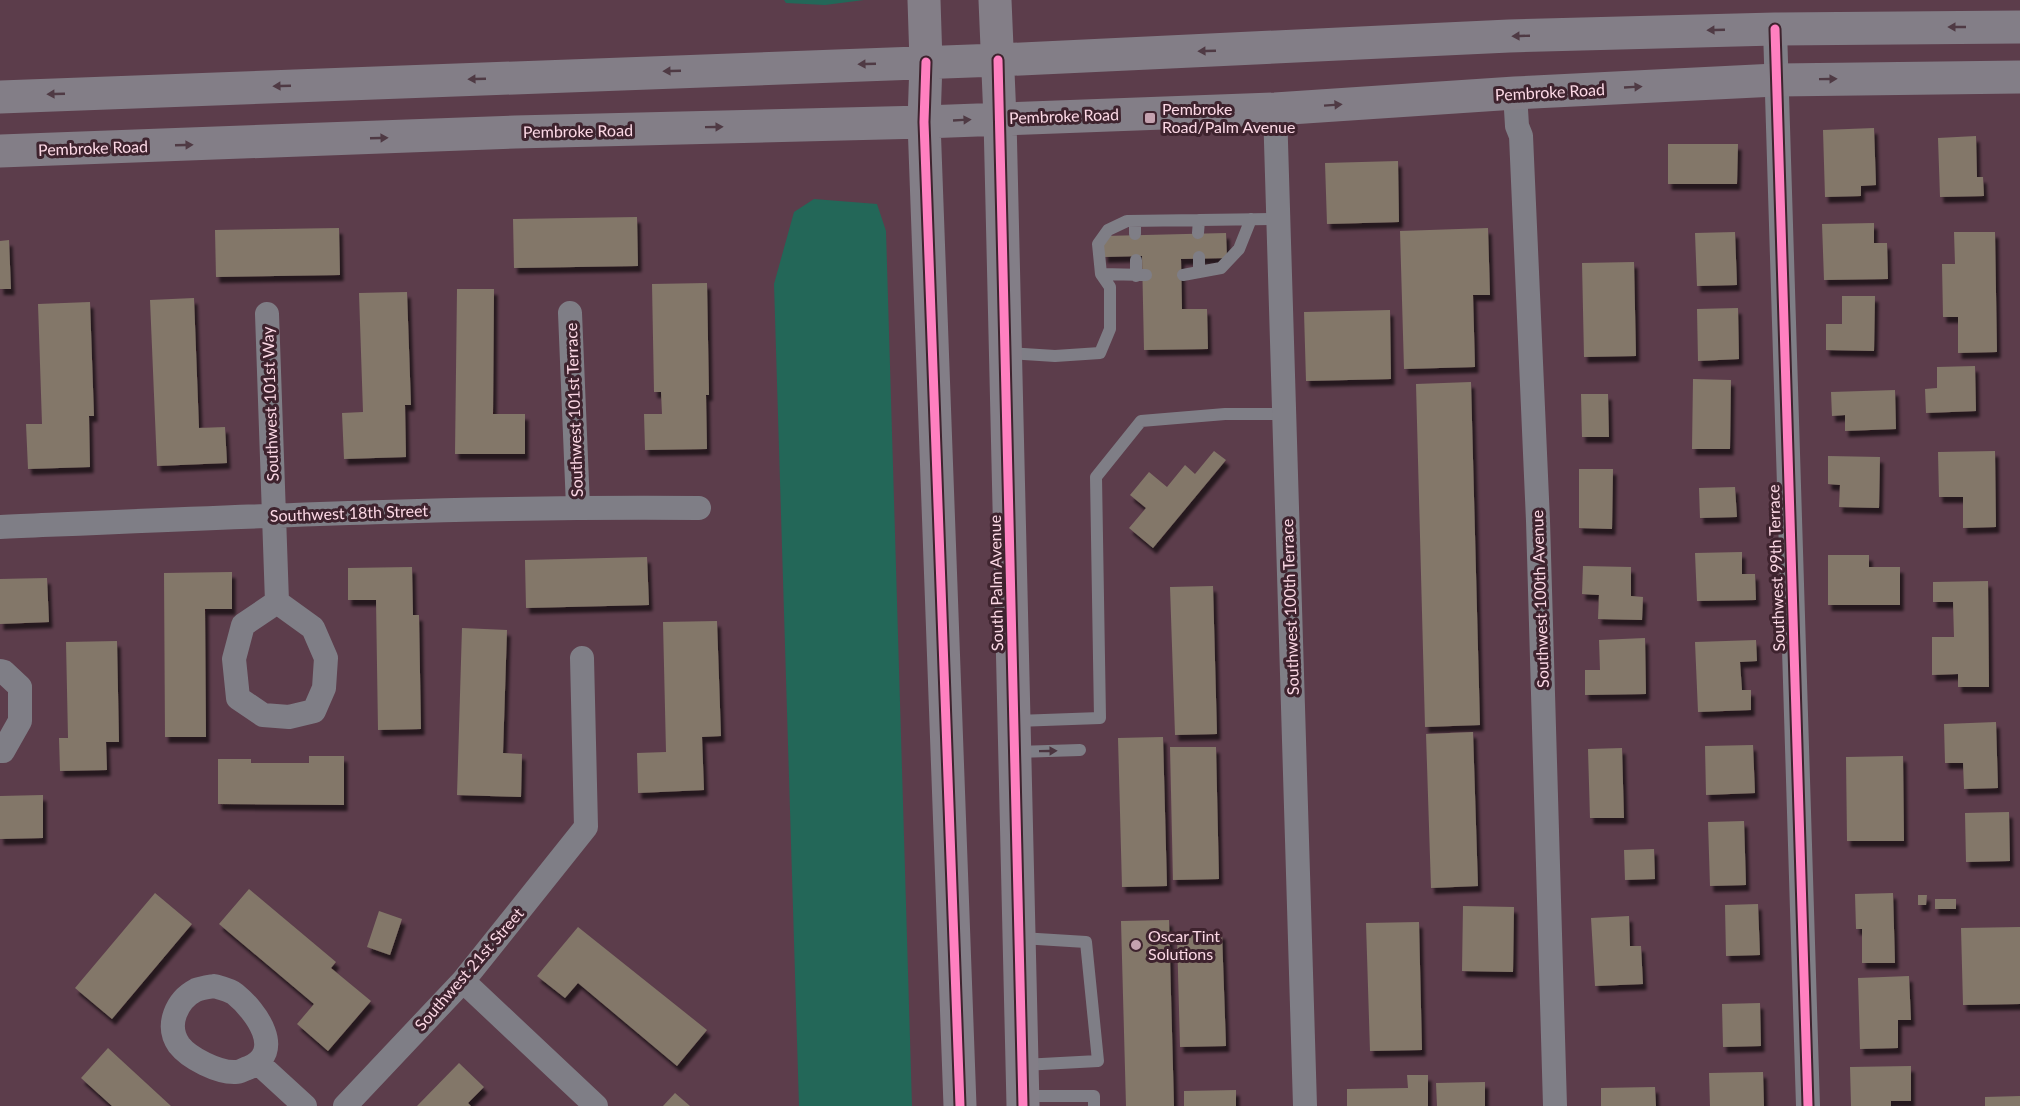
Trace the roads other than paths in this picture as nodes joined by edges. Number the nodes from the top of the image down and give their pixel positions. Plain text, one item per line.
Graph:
1 (924, 0) edge
2 (995, 0) edge
3 (2020, 27) edge
4 (1774, 28) junction
5 (998, 60) junction
6 (926, 62) junction
7 (2020, 77) edge
8 (1776, 80) junction
9 (1515, 93) junction
10 (0, 97) edge
11 (1275, 109) junction
12 (1000, 118) junction
13 (924, 122) junction
14 (0, 151) edge
15 (1251, 219) junction
16 (1278, 219) junction
17 (1199, 257) dead end
18 (1136, 260) dead end
19 (1199, 272) junction
20 (1101, 274) junction
21 (1183, 275) dead end
22 (570, 313) dead end
23 (267, 314) dead end
24 (1005, 353) junction
25 (1284, 414) junction
26 (578, 507) junction
27 (699, 508) dead end
28 (273, 515) junction
29 (0, 527) edge
30 (276, 602) junction
31 (582, 658) dead end
32 (0, 671) edge
33 (1015, 737) junction
34 (1080, 750) dead end
35 (0, 751) edge
36 (1020, 938) junction
37 (463, 981) junction
38 (258, 1063) dead end
39 (1022, 1089) edge
40 (305, 1106) edge
41 (345, 1106) edge
42 (596, 1106) edge
43 (960, 1106) edge
44 (1094, 1106) edge
45 (1305, 1106) edge
46 (1555, 1106) edge
47 (1808, 1106) edge

1 - 6 main road
2 - 5 main road, South Palm Avenue
3 -> 4 main road
4 -> 5 main road
4 - 8 street, Southwest 99th Terrace
5 - 6 main road
5 - 12 main road, South Palm Avenue
6 -> 10 main road
6 - 13 main road
8 -> 7 main road, Pembroke Road
9 -> 8 main road, Pembroke Road
8 - 47 street, Southwest 99th Terrace
11 -> 9 main road, Pembroke Road
9 - 46 street, Southwest 100th Avenue
11 - 12 main road, Pembroke Road
11 - 16 street, Southwest 100th Terrace
13 -> 12 main road, Pembroke Road
12 - 24 main road, South Palm Avenue
14 -> 13 main road, Pembroke Road
13 - 43 main road
15 - 16 lane
15 - 19 lane
15 - 20 lane
16 - 25 street, Southwest 100th Terrace
17 - 19 lane
18 - 20 lane
19 - 21 lane
20 - 24 lane
22 - 26 street, Southwest 101st Terrace
23 - 28 street, Southwest 101st Way
24 - 33 main road, South Palm Avenue
25 - 33 lane
25 - 45 street, Southwest 100th Terrace
26 - 27 street, Southwest 18th Street
26 - 28 street, Southwest 18th Street
28 - 29 street, Southwest 18th Street
28 - 30 street, Southwest 101st Way
30 - 30 street
31 - 37 street, Southwest 21st Street
32 - 35 street
33 -> 34 lane
33 - 36 main road, South Palm Avenue
36 - 39 main road, South Palm Avenue
36 - 39 lane
37 - 41 street, Southwest 21st Street
37 - 42 street
38 - 40 street
39 - 44 lane

